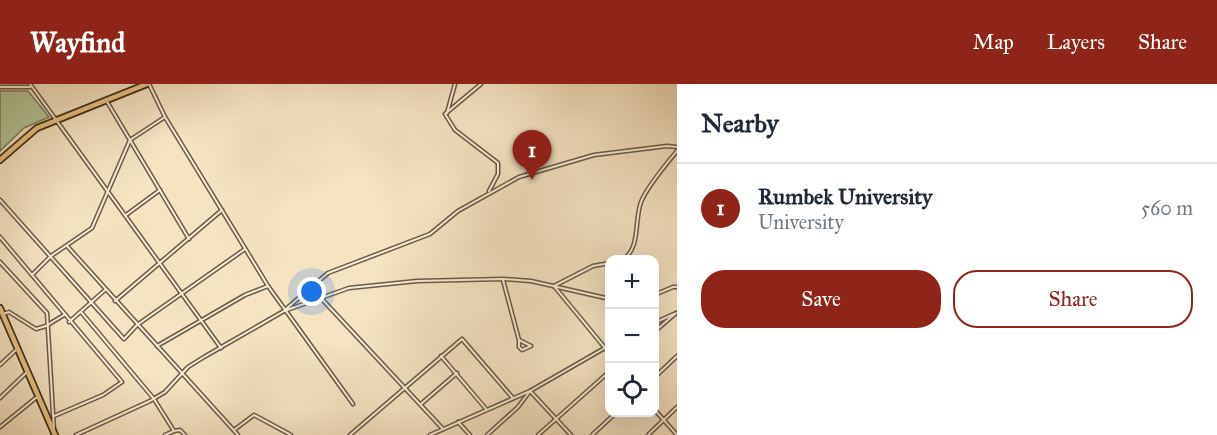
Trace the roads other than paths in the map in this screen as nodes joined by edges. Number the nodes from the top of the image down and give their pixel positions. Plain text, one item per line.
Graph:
1 (148, 84) edge
2 (454, 84) edge
3 (481, 84) edge
4 (31, 86) edge
5 (0, 87) edge
6 (105, 100) junction
7 (447, 113) junction
8 (165, 117) junction
9 (55, 119) junction
10 (130, 140) junction
11 (677, 149) edge
12 (0, 160) edge
13 (107, 189) junction
14 (160, 190) junction
15 (489, 192) junction
16 (0, 200) edge
17 (222, 210) junction
18 (126, 215) junction
19 (0, 237) edge
20 (189, 239) junction
21 (67, 246) junction
22 (245, 249) junction
23 (630, 255) edge
24 (51, 256) junction
25 (0, 262) edge
26 (160, 262) junction
27 (605, 264) edge
28 (32, 274) junction
29 (503, 279) junction
30 (268, 286) junction
31 (554, 286) junction
32 (677, 287) edge
33 (105, 290) junction
34 (183, 293) junction
35 (659, 293) edge
36 (321, 297) junction
37 (605, 298) edge
38 (115, 301) junction
39 (92, 303) junction
40 (1, 311) edge
41 (284, 311) junction
42 (81, 312) junction
43 (676, 312) edge
44 (64, 315) junction
45 (202, 320) junction
46 (659, 320) edge
47 (69, 322) junction
48 (46, 326) junction
49 (137, 326) junction
50 (659, 327) edge
51 (519, 339) dead end
52 (157, 346) junction
53 (604, 347) joint
54 (18, 348) junction
55 (222, 348) junction
56 (441, 356) junction
57 (677, 356) edge
58 (0, 365) edge
59 (28, 371) junction
60 (457, 373) junction
61 (659, 373) edge
62 (183, 375) junction
63 (605, 375) edge
64 (405, 389) junction
65 (530, 391) junction
66 (39, 396) junction
67 (512, 397) junction
68 (0, 398) edge
69 (154, 399) junction
70 (353, 404) dead end
71 (420, 405) junction
72 (677, 407) edge
73 (487, 409) junction
74 (659, 414) edge
75 (54, 416) junction
76 (612, 417) edge
77 (556, 418) junction
78 (664, 420) junction
79 (458, 422) junction
80 (1, 425) edge
81 (358, 429) junction
82 (443, 429) junction
83 (234, 430) junction
84 (174, 431) junction
85 (283, 431) junction
86 (54, 434) edge
87 (432, 434) edge
88 (76, 435) edge
89 (165, 435) edge
90 (185, 435) edge
91 (238, 435) edge
92 (280, 435) edge
93 (291, 435) edge
94 (350, 435) edge
95 (361, 435) edge
96 (470, 435) edge
97 (487, 435) edge
98 (538, 435) edge
99 (571, 435) edge
100 (592, 435) edge
101 (648, 435) edge
102 (677, 435) edge

1 - 6 main road
1 - 8 street
2 - 7 street
3 - 7 street
4 - 5 street
4 - 9 street
6 - 9 main road
6 - 10 street
7 - 15 street
8 - 10 street
8 - 17 street
9 - 12 main road
9 - 13 street
10 - 13 street
10 - 14 street
11 - 15 street
11 - 23 street
13 - 18 street
13 - 21 street
14 - 18 street
14 - 20 street
15 - 41 street
16 - 24 street
17 - 20 street
17 - 22 street
18 - 26 street
19 - 28 street
20 - 26 street
21 - 24 street
21 - 33 street
22 - 30 street
22 - 34 street
24 - 28 street
24 - 39 street
25 - 48 street
26 - 34 street
26 - 38 street
27 - 31 street
28 - 44 street
29 - 31 street
29 - 36 street
29 - 51 street
30 - 41 street
30 - 45 street
31 - 37 street
31 - 53 street
32 - 35 street
33 - 38 street
33 - 39 street
34 - 45 street
34 - 49 street
36 - 41 street
36 - 64 street
38 - 49 street
39 - 42 street
39 - 49 street
40 - 48 street
40 - 54 main road
41 - 55 street
41 - 70 street
42 - 47 street
42 - 69 street
43 - 46 street
43 - 50 street
44 - 47 street
44 - 48 street
45 - 52 street
45 - 55 street
47 - 75 street
48 - 75 street
49 - 52 street
52 - 62 street
53 - 65 street
54 - 58 street
54 - 59 main road
55 - 62 street
56 - 60 street
56 - 64 street
56 - 67 street
57 - 61 street
59 - 66 main road
59 - 68 street
60 - 71 street
60 - 73 street
62 - 69 street
62 - 83 street
63 - 77 street
64 - 71 street
64 - 81 street
65 - 67 street
65 - 77 street
65 - 97 street
66 - 80 street
66 - 86 main road
67 - 73 street
69 - 84 street
69 - 88 street
71 - 82 street
72 - 78 street
73 - 79 street
74 - 78 street
75 - 86 street
76 - 100 street
77 - 98 street
77 - 99 street
78 - 101 street
78 - 102 street
79 - 82 street
79 - 96 street
81 - 94 street
81 - 95 street
82 - 87 street
83 - 85 street
83 - 91 street
84 - 89 street
84 - 90 street
85 - 92 street
85 - 93 street

